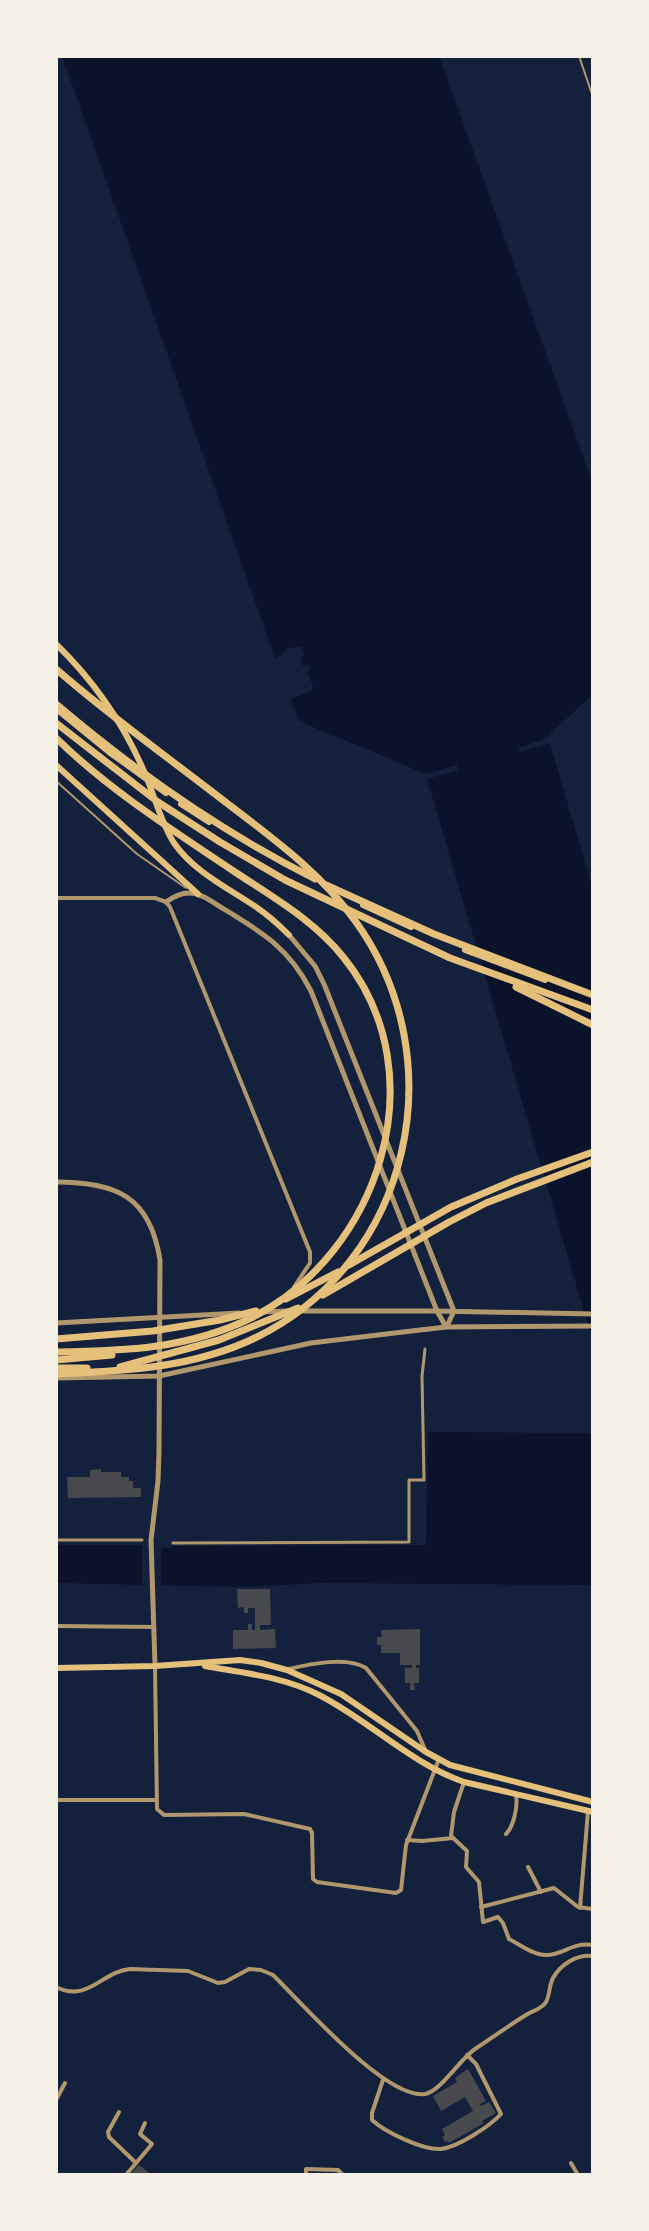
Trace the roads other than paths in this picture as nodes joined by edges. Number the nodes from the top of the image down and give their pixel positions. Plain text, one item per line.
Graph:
1 (579, 56) edge
2 (593, 97) edge
3 (56, 644) edge
4 (56, 669) edge
5 (56, 704) edge
6 (56, 723) edge
7 (56, 738) edge
8 (56, 765) edge
9 (56, 781) edge
10 (198, 894) junction
11 (56, 898) edge
12 (166, 902) junction
13 (289, 935) joint
14 (485, 972) junction
15 (592, 995) edge
16 (593, 1010) edge
17 (593, 1025) edge
18 (593, 1152) edge
19 (593, 1162) edge
20 (56, 1182) edge
21 (287, 1311) junction
22 (437, 1311) junction
23 (454, 1311) junction
24 (593, 1314) edge
25 (159, 1317) junction
26 (56, 1323) edge
27 (589, 1326) edge
28 (446, 1327) junction
29 (56, 1339) edge
30 (145, 1349) junction
31 (425, 1349) dead end
32 (56, 1352) edge
33 (56, 1360) edge
34 (177, 1363) junction
35 (119, 1367) junction
36 (56, 1368) edge
37 (159, 1376) junction
38 (56, 1377) edge
39 (56, 1540) edge
40 (142, 1540) dead end
41 (173, 1543) dead end
42 (56, 1626) edge
43 (153, 1627) junction
44 (193, 1665) junction
45 (155, 1666) junction
46 (56, 1668) edge
47 (287, 1670) junction
48 (426, 1752) junction
49 (439, 1759) junction
50 (434, 1769) junction
51 (464, 1782) junction
52 (516, 1794) junction
53 (56, 1800) edge
54 (156, 1800) junction
55 (593, 1802) edge
56 (590, 1811) edge
57 (506, 1834) dead end
58 (453, 1838) junction
59 (407, 1840) junction
60 (528, 1867) dead end
61 (541, 1892) junction
62 (481, 1907) junction
63 (580, 1908) junction
64 (593, 1909) edge
65 (593, 1945) edge
66 (593, 1956) edge
67 (56, 1987) edge
68 (467, 2055) junction
69 (383, 2080) junction
70 (65, 2083) dead end
71 (56, 2100) edge
72 (119, 2112) dead end
73 (145, 2123) dead end
74 (136, 2163) junction
75 (571, 2163) dead end
76 (126, 2175) edge
77 (306, 2175) edge
78 (343, 2175) edge
79 (578, 2175) edge

1 - 2 lane
3 - 13 main road
4 - 34 highway
5 - 15 highway
6 - 14 highway
7 - 30 highway
8 - 10 main road
9 - 10 lane
10 - 12 street
10 - 22 street
11 - 12 street
12 - 21 street
13 - 23 street
14 - 16 highway
14 - 17 highway
18 - 29 highway
19 - 35 highway
20 - 25 street
21 - 22 street
21 - 25 street
22 - 23 street
22 - 28 street
23 - 24 street
23 - 28 street
25 - 26 street
25 - 37 street
27 - 28 street
28 - 37 street
30 - 32 highway
30 - 33 highway
31 - 41 street
34 - 35 highway
34 - 38 highway
35 - 36 highway
35 - 38 highway
37 - 38 street
37 - 43 street
39 - 40 street
42 - 43 street
43 - 45 street
44 - 45 main road
44 - 47 main road
44 - 50 main road
45 - 46 main road
45 - 54 street
47 - 48 main road
47 - 48 street
48 - 49 main road
49 - 50 street
49 - 55 main road
50 - 51 main road
50 - 59 street
51 - 52 main road
51 - 58 street
52 - 56 main road
52 - 57 street
53 - 54 street
54 - 59 street
56 - 63 street
58 - 59 street
58 - 62 street
60 - 61 street
61 - 62 street
61 - 63 street
62 - 65 street
63 - 64 street
66 - 68 street
67 - 69 street
68 - 69 street
68 - 69 street
70 - 71 street
72 - 74 street
73 - 74 street
74 - 76 street
75 - 79 street
77 - 78 street

